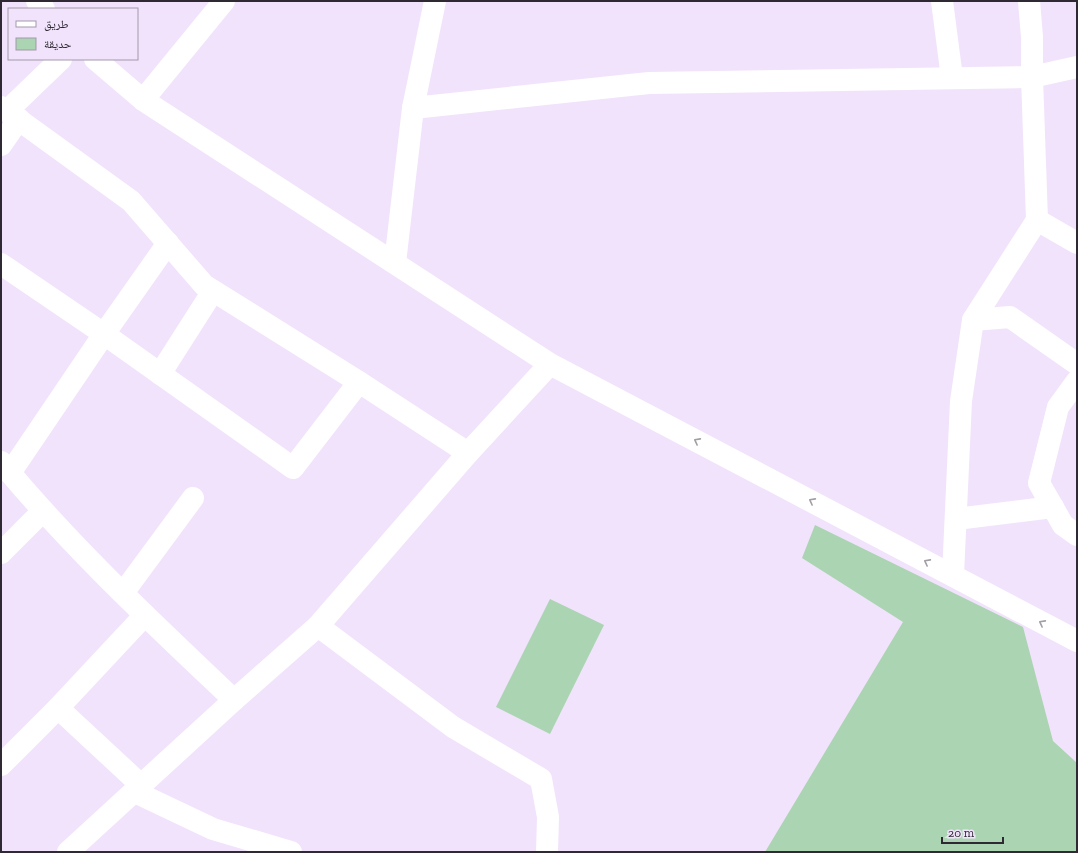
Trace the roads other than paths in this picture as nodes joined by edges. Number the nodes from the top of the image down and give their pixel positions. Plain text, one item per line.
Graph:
1 (224, 1) edge
2 (435, 1) edge
3 (942, 1) edge
4 (1028, 1) edge
5 (60, 60) edge
6 (96, 60) edge
7 (1077, 67) edge
8 (1032, 77) junction
9 (952, 78) junction
10 (143, 100) junction
11 (412, 108) junction
12 (9, 112) edge
13 (1, 144) edge
14 (1037, 220) junction
15 (168, 243) junction
16 (1077, 243) edge
17 (395, 263) junction
18 (1, 264) edge
19 (214, 291) junction
20 (973, 320) junction
21 (104, 334) junction
22 (550, 364) junction
23 (160, 374) junction
24 (1077, 378) edge
25 (360, 382) junction
26 (468, 452) junction
27 (6, 468) edge
28 (193, 498) dead end
29 (1053, 507) junction
30 (43, 512) junction
31 (956, 518) junction
32 (1077, 535) edge
33 (1, 554) edge
34 (953, 575) junction
35 (123, 592) junction
36 (145, 615) junction
37 (318, 626) junction
38 (1077, 641) edge
39 (234, 700) junction
40 (58, 708) junction
41 (1, 765) edge
42 (138, 788) junction
43 (68, 852) edge
44 (291, 852) edge
45 (547, 852) edge

1 - 10 street
2 - 11 street
3 - 9 street
4 - 8 street
5 - 12 street
6 - 10 street
7 - 8 street
8 - 9 street
8 - 14 street
9 - 11 street
10 - 17 street
11 - 17 street
12 - 13 street
12 - 15 street
14 - 16 street
14 - 20 street
15 - 19 street
15 - 21 street
17 - 22 street
18 - 21 street
19 - 23 street
19 - 25 street
20 - 24 street
20 - 31 street
21 - 23 street
21 - 27 street
22 - 26 street
34 -> 22 street
23 - 25 street
24 - 29 street
25 - 26 street
26 - 37 street
27 - 30 street
28 - 35 street
29 - 31 street
29 - 32 street
30 - 33 street
30 - 35 street
31 - 34 street
38 -> 34 street
35 - 36 street
36 - 39 street
36 - 40 street
37 - 39 street
37 - 45 street
39 - 42 street
40 - 41 street
40 - 42 street
42 - 43 street
42 - 44 street

